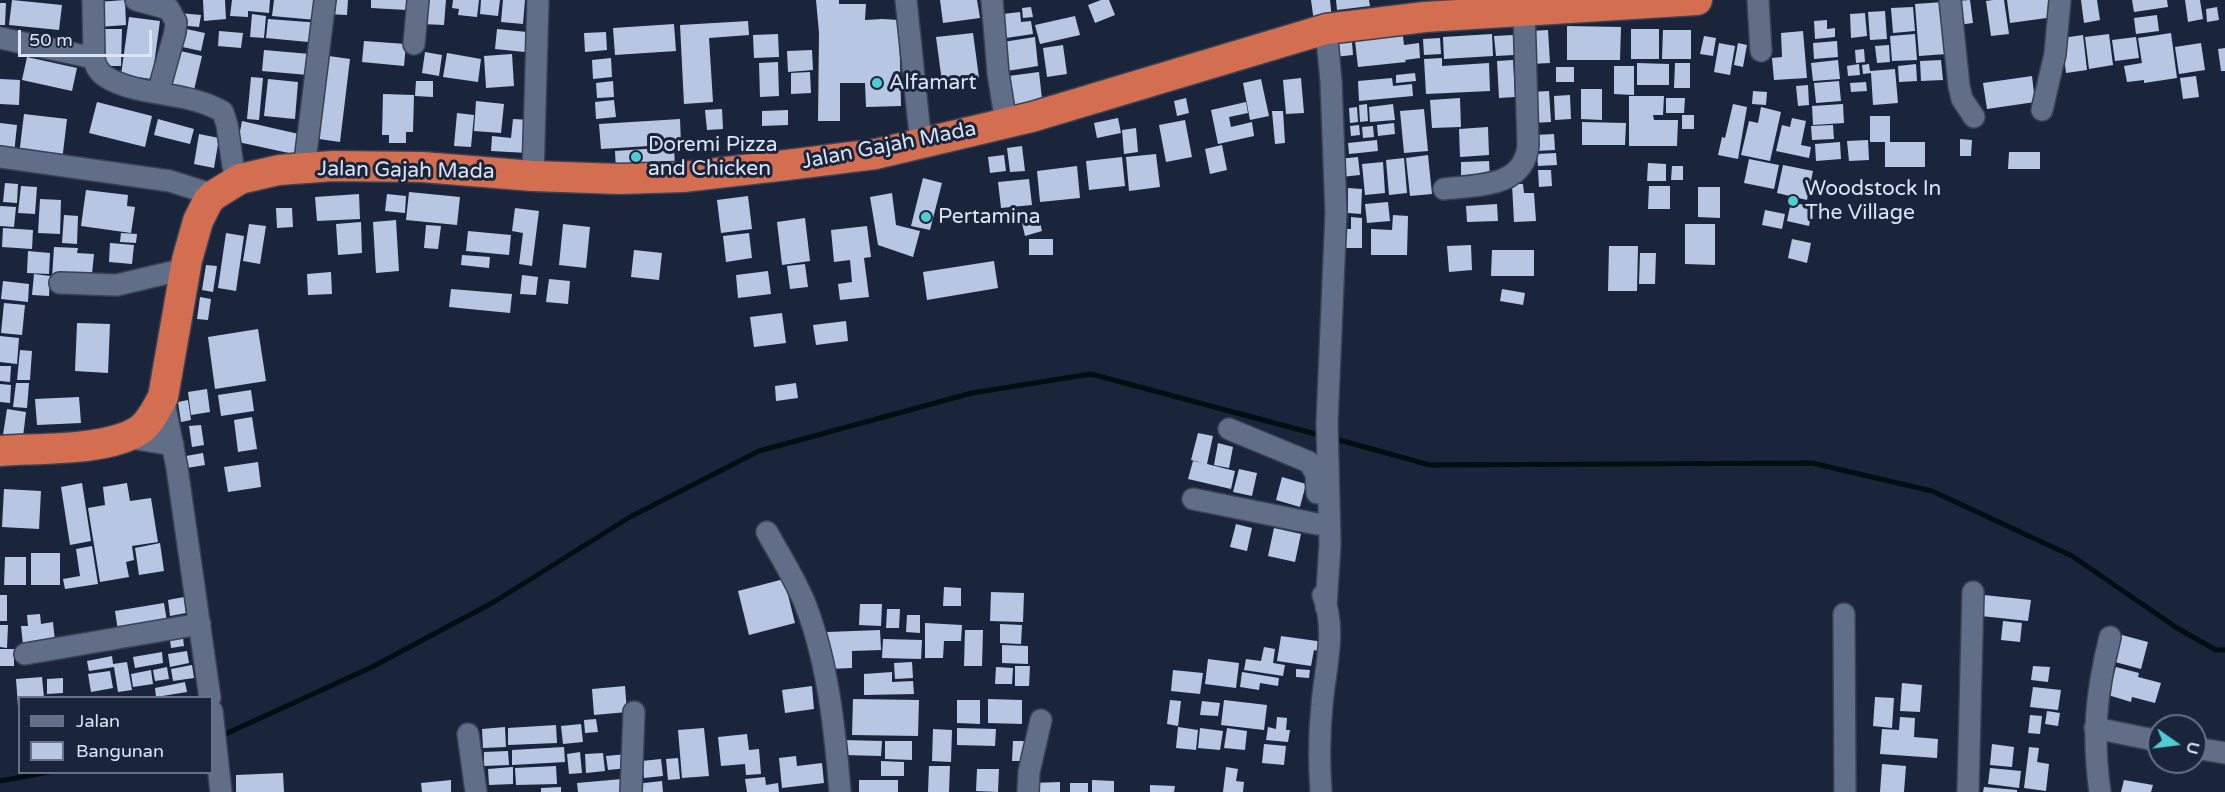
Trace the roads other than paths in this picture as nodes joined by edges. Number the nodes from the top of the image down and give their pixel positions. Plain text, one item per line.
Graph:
1 (93, 0) edge
2 (136, 0) edge
3 (325, 0) edge
4 (418, 0) edge
5 (538, 0) edge
6 (906, 0) edge
7 (992, 0) edge
8 (1697, 0) edge
9 (1758, 0) edge
10 (1950, 0) edge
11 (2060, 0) edge
12 (1468, 8) edge
13 (1524, 11) junction
14 (1326, 29) junction
15 (0, 38) edge
16 (414, 44) dead end
17 (1761, 51) dead end
18 (94, 58) junction
19 (158, 93) junction
20 (2042, 110) dead end
21 (1974, 117) dead end
22 (1006, 123) junction
23 (921, 144) junction
24 (0, 157) edge
25 (304, 169) junction
26 (533, 176) junction
27 (240, 179) junction
28 (1444, 189) dead end
29 (214, 195) junction
30 (185, 271) junction
31 (60, 283) dead end
32 (163, 398) junction
33 (1229, 429) dead end
34 (124, 438) junction
35 (173, 445) junction
36 (0, 451) edge
37 (1193, 499) dead end
38 (1317, 524) junction
39 (767, 532) dead end
40 (1973, 592) dead end
41 (1326, 607) junction
42 (1844, 614) dead end
43 (200, 624) junction
44 (2110, 637) dead end
45 (25, 654) dead end
46 (210, 696) edge
47 (634, 712) dead end
48 (1041, 720) dead end
49 (213, 721) edge
50 (2095, 728) junction
51 (468, 734) dead end
52 (2147, 739) edge
53 (2207, 750) edge
54 (2225, 753) edge
55 (221, 792) edge
56 (476, 792) edge
57 (631, 792) edge
58 (840, 792) edge
59 (1028, 792) edge
60 (1321, 792) edge
61 (1845, 792) edge
62 (1968, 792) edge
63 (2100, 792) edge

1 - 18 street
2 - 19 street
3 - 25 street
4 - 16 street
5 - 26 street
6 - 23 street
7 - 22 street
8 - 13 highway, Jalan Gajah Mada
9 - 17 street
10 - 21 street
11 - 20 street
12 - 13 highway, Jalan Gajah Mada
12 - 14 highway, Jalan Gajah Mada
13 - 28 street
14 - 22 highway, Jalan Gajah Mada
14 - 41 street
15 - 18 street
18 - 19 street
19 - 27 street
22 - 23 highway, Jalan Gajah Mada
23 - 26 highway, Jalan Gajah Mada
24 - 29 street
25 - 26 highway, Jalan Gajah Mada
25 - 27 highway, Jalan Gajah Mada
27 - 29 highway, Jalan Gajah Mada
29 - 30 highway, Jalan Gajah Mada
30 - 31 street
30 - 32 highway, Jalan Gajah Mada
32 - 34 highway, Jalan Gajah Mada
32 - 35 street
33 - 38 street
34 - 35 street
34 - 36 highway, Jalan Gajah Mada
35 - 43 street
37 - 38 street
38 - 41 street
39 - 58 street
40 - 62 street
41 - 60 street
42 - 61 street
43 - 45 street
43 - 46 street
44 - 50 street
47 - 57 street
48 - 59 street
49 - 55 street
50 - 52 street
50 - 63 street
51 - 56 street
53 - 54 street

